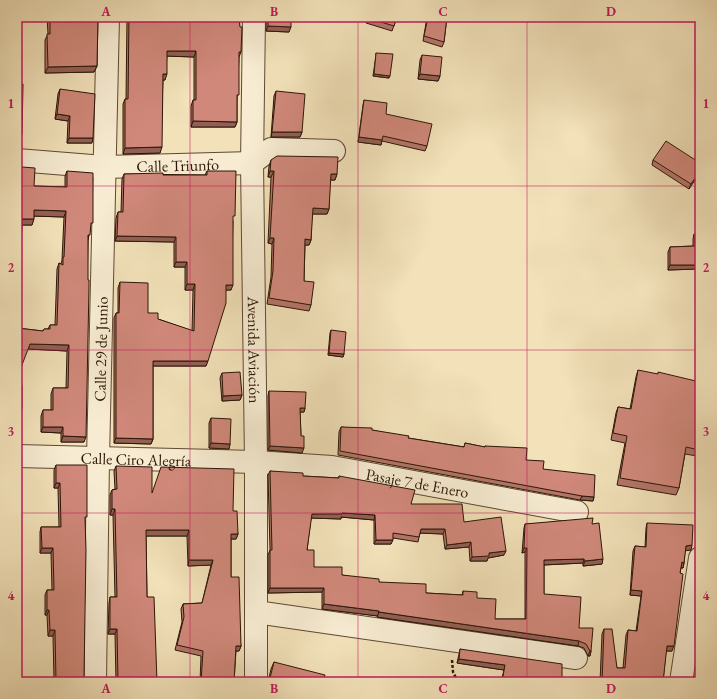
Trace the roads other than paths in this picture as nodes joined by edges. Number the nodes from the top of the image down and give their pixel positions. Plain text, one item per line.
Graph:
1 (108, 17) edge
2 (254, 17) edge
3 (334, 151) dead end
4 (17, 160) edge
5 (252, 163) junction
6 (104, 167) junction
7 (17, 456) edge
8 (98, 459) junction
9 (256, 462) junction
10 (577, 512) dead end
11 (700, 558) edge
12 (256, 612) junction
13 (576, 658) dead end
14 (95, 682) edge
15 (256, 682) edge
16 (681, 682) edge

1 - 6 street, Calle 29 de Junio
2 - 5 street, Avenida Aviación
3 - 5 street
4 - 6 street, Calle Triunfo
5 - 6 street, Calle Triunfo
5 - 9 street, Avenida Aviación
6 - 8 street, Calle 29 de Junio
7 - 8 street, Calle Ciro Alegría
8 - 9 street, Calle Ciro Alegría
8 - 14 street, Calle 29 de Junio
9 - 10 street, Pasaje 7 de Enero
9 - 12 street, Avenida Aviación
11 - 16 street
12 - 13 street
12 - 15 street, Avenida Aviación

